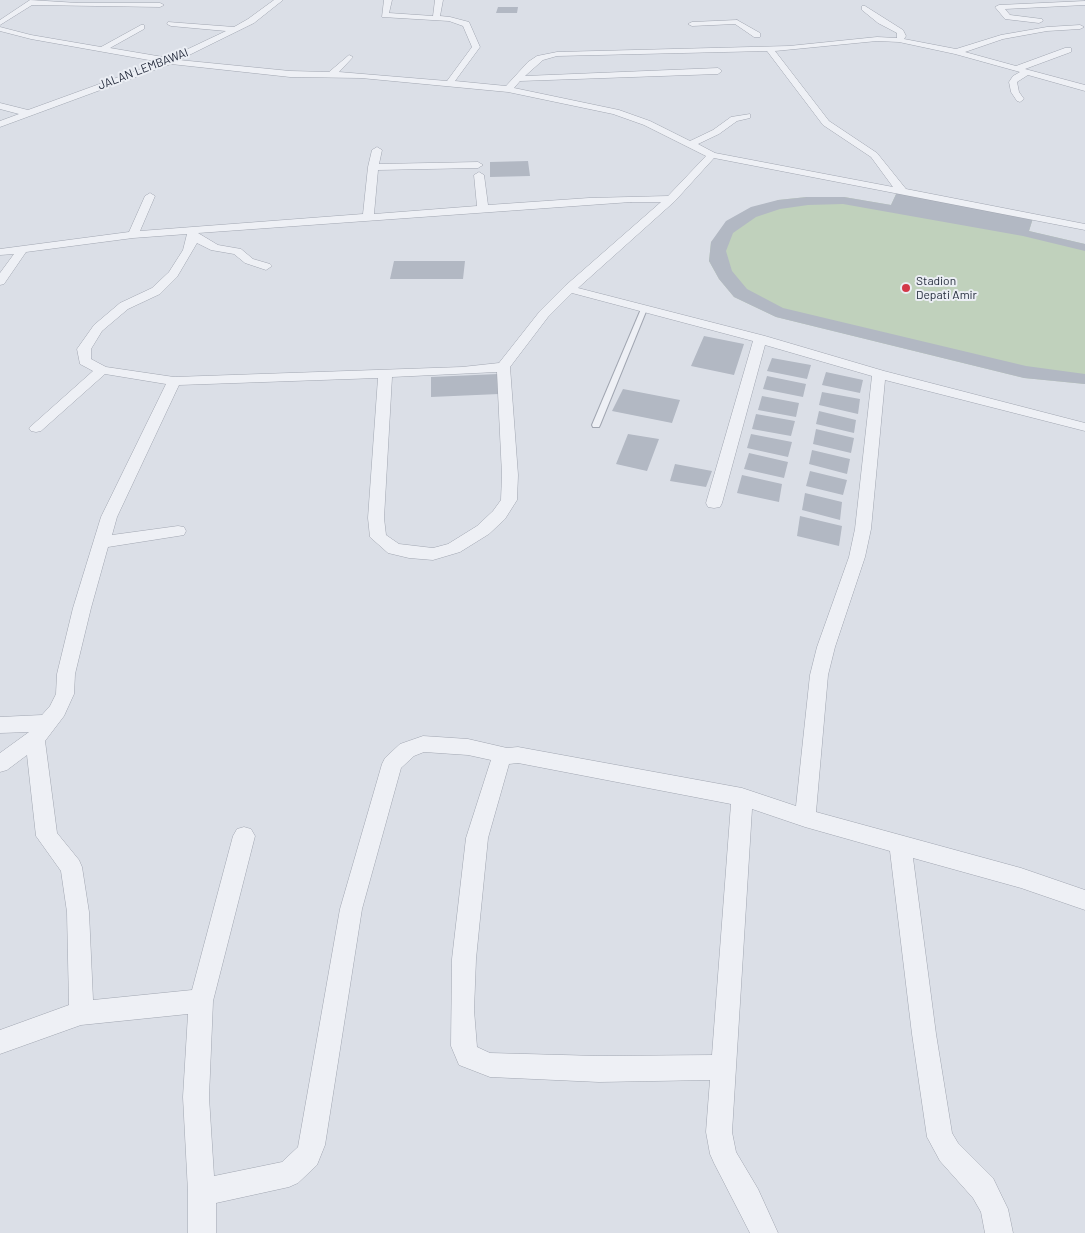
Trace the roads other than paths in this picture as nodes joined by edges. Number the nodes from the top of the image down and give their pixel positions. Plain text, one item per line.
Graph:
1 (279, 0) edge
2 (388, 0) edge
3 (439, 0) edge
4 (34, 1) edge
5 (1085, 3) edge
6 (160, 5) dead end
7 (1024, 6) junction
8 (865, 8) dead end
9 (436, 18) junction
10 (685, 19) dead end
11 (1039, 21) junction
12 (0, 23) edge
13 (171, 24) dead end
14 (692, 24) junction
15 (141, 27) dead end
16 (1080, 27) dead end
17 (0, 29) edge
18 (237, 29) junction
19 (1054, 29) junction
20 (757, 35) dead end
21 (899, 40) junction
22 (769, 48) junction
23 (725, 49) junction
24 (101, 50) junction
25 (1068, 50) dead end
26 (956, 52) junction
27 (349, 57) dead end
28 (170, 61) junction
29 (1019, 68) junction
30 (718, 71) dead end
31 (1029, 71) junction
32 (331, 76) junction
33 (517, 79) junction
34 (449, 84) junction
35 (1085, 88) edge
36 (508, 89) junction
37 (1020, 99) dead end
38 (0, 106) edge
39 (27, 113) junction
40 (747, 116) dead end
41 (0, 124) edge
42 (692, 145) junction
43 (377, 150) dead end
44 (712, 155) junction
45 (373, 167) junction
46 (902, 191) junction
47 (150, 196) dead end
48 (671, 199) junction
49 (483, 210) junction
50 (368, 217) junction
51 (1085, 227) edge
52 (193, 233) junction
53 (133, 235) junction
54 (22, 250) junction
55 (0, 252) edge
56 (266, 266) dead end
57 (0, 281) edge
58 (569, 289) junction
59 (644, 309) junction
60 (760, 339) junction
61 (503, 367) junction
62 (102, 370) junction
63 (384, 374) junction
64 (879, 374) junction
65 (174, 381) junction
66 (596, 425) dead end
67 (1085, 427) edge
68 (36, 428) dead end
69 (714, 503) dead end
70 (178, 531) dead end
71 (101, 542) junction
72 (49, 723) junction
73 (0, 725) edge
74 (35, 740) junction
75 (507, 756) junction
76 (0, 764) edge
77 (742, 797) junction
78 (805, 818) junction
79 (244, 836) dead end
80 (900, 843) junction
81 (1085, 900) edge
82 (200, 1000) junction
83 (81, 1013) junction
84 (0, 1042) edge
85 (724, 1068) junction
86 (202, 1192) junction
87 (202, 1233) edge
88 (764, 1233) edge
89 (999, 1233) edge

1 - 18 street, JALAN LEMBAWAI
2 - 9 street
3 - 9 street
4 - 6 street
4 - 12 street
5 - 7 street
7 - 11 street
7 - 11 street
8 - 21 street
9 - 34 street
10 - 14 street
11 - 19 street
13 - 18 street
14 - 20 street
14 - 23 street
15 - 24 street
16 - 19 street
17 - 24 street
18 - 28 street, JALAN LEMBAWAI
19 - 26 street
21 - 22 street
21 - 26 street
22 - 23 street
22 - 46 street
23 - 33 street
24 - 28 street
25 - 29 street
26 - 29 street
27 - 32 street
28 - 32 street
28 - 39 street, JALAN LEMBAWAI
29 - 31 street
30 - 33 street
31 - 35 street
31 - 37 street
32 - 34 street
33 - 36 street
34 - 36 street
36 - 42 street
38 - 39 street
39 - 41 street, JALAN LEMBAWAI
40 - 42 street
42 - 44 street
43 - 45 street
44 - 46 street
44 - 48 street
45 - 49 street
45 - 50 street
46 - 51 street
47 - 53 street
48 - 49 street
48 - 58 street
49 - 50 street
50 - 52 street
52 - 53 street
52 - 56 street
52 - 62 street
53 - 54 street
54 - 55 street
54 - 57 street
58 - 59 street
58 - 61 street
59 - 60 street
59 - 66 lane
60 - 64 street
60 - 69 street
61 - 63 street
61 - 63 street
62 - 65 street
62 - 68 street
63 - 65 street
64 - 67 street
64 - 78 street
65 - 71 street
70 - 71 street
71 - 72 street
72 - 73 street
72 - 74 street
74 - 76 street
74 - 83 street
75 - 77 street
75 - 85 street
75 - 86 street
77 - 78 street
77 - 85 street
78 - 80 street
79 - 82 street
80 - 81 street
80 - 89 street
82 - 83 street
82 - 86 street
83 - 84 street
85 - 88 street
86 - 87 street

